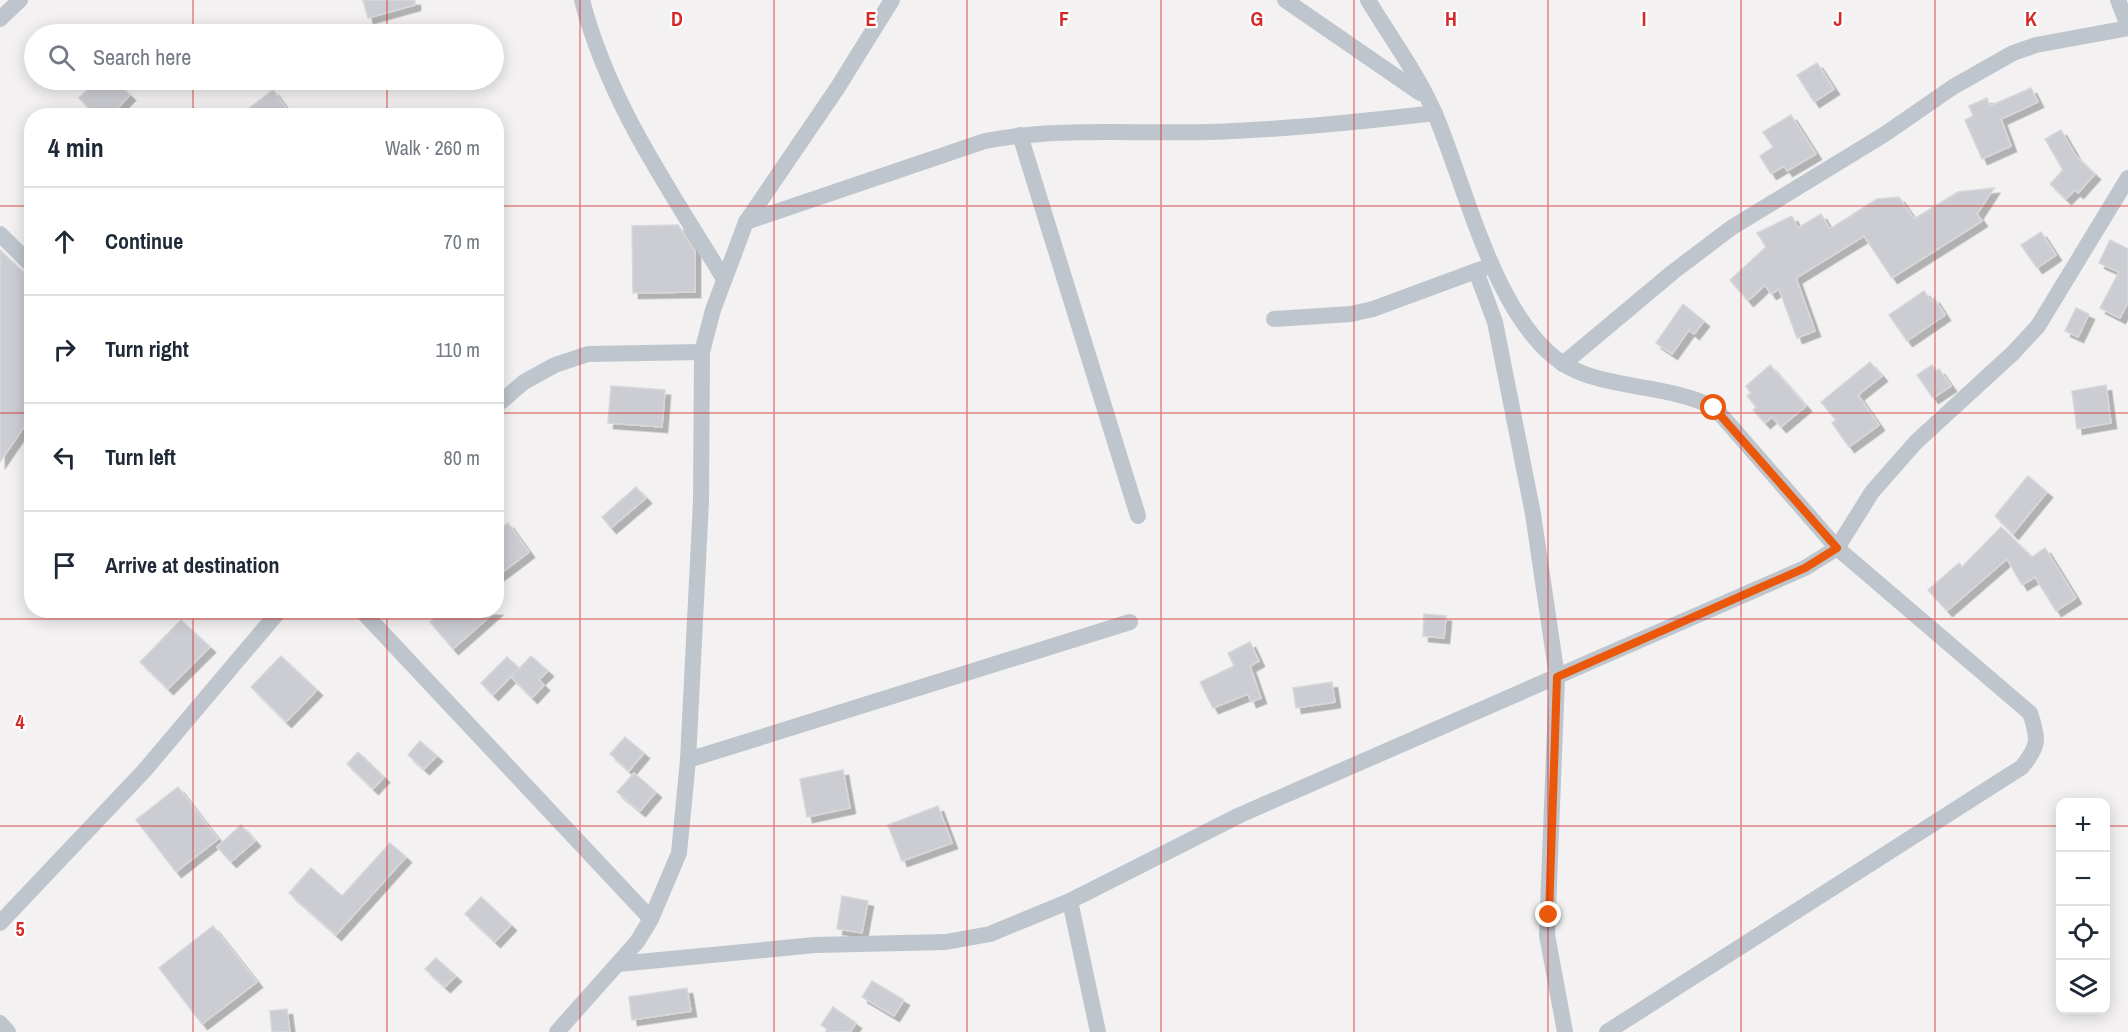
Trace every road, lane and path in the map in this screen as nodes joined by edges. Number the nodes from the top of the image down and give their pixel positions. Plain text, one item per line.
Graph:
1 (20, 0) edge
2 (582, 0) edge
3 (892, 0) edge
4 (1285, 0) edge
5 (1368, 0) edge
6 (2118, 0) edge
7 (0, 19) edge
8 (2128, 27) edge
9 (1426, 97) junction
10 (1435, 113) junction
11 (1020, 135) junction
12 (2128, 178) edge
13 (746, 222) junction
14 (0, 234) edge
15 (24, 258) edge
16 (1493, 264) junction
17 (1476, 271) junction
18 (724, 279) junction
19 (1274, 319) dead end
20 (702, 352) junction
21 (1563, 364) junction
22 (504, 399) edge
23 (1138, 516) dead end
24 (1837, 548) junction
25 (273, 618) edge
26 (369, 618) edge
27 (1130, 622) dead end
28 (1557, 677) junction
29 (688, 760) junction
30 (1070, 901) junction
31 (651, 920) junction
32 (0, 923) edge
33 (618, 964) junction
34 (0, 1023) edge
35 (8, 1032) edge
36 (557, 1032) edge
37 (1098, 1032) edge
38 (1565, 1032) edge
39 (1607, 1032) edge

1 - 7 street
2 - 18 street
3 - 13 street
4 - 9 street
5 - 9 street
6 - 8 street
8 - 21 street
9 - 10 street
10 - 11 street
10 - 16 street
11 - 13 street
11 - 23 street
12 - 24 street
13 - 18 street
14 - 15 street
16 - 17 street
16 - 21 street
17 - 19 street
17 - 28 street
18 - 20 street
20 - 22 street
20 - 29 street
21 - 24 street
24 - 28 street
24 - 39 street
25 - 32 street
26 - 31 street
27 - 29 street
28 - 30 street
28 - 38 street
29 - 31 street
30 - 33 street
30 - 37 street
31 - 33 street
33 - 36 street
34 - 35 street

